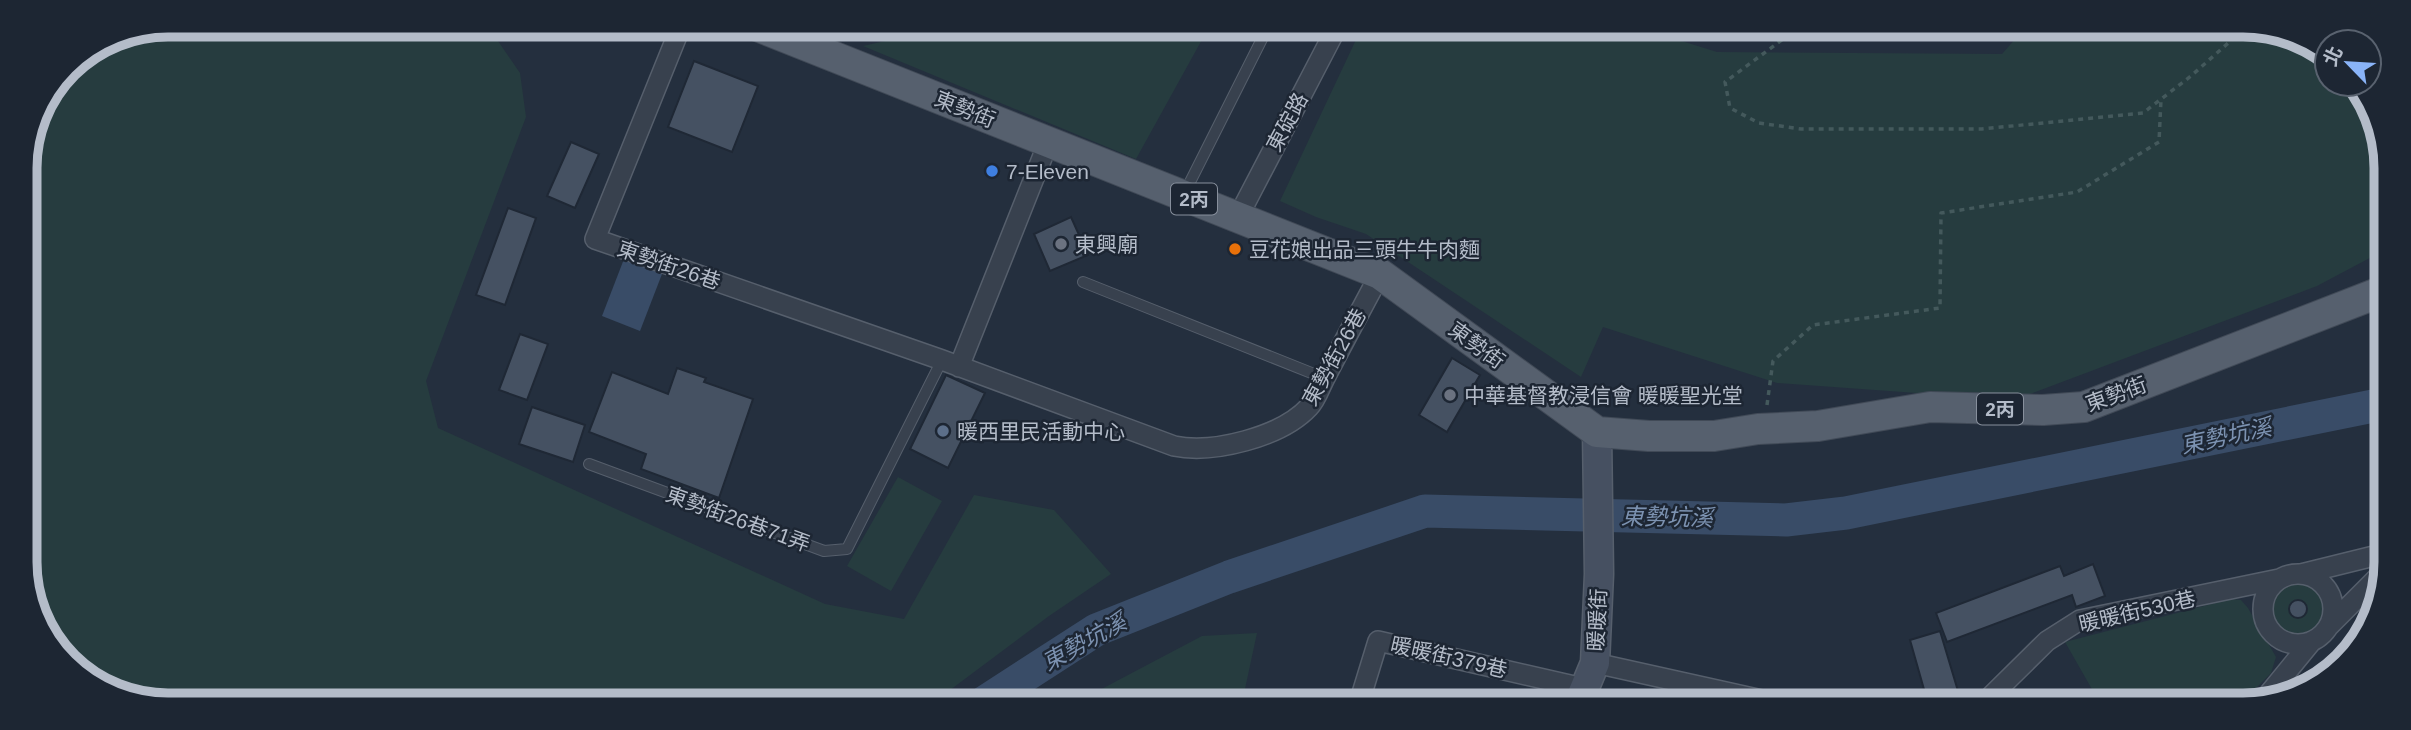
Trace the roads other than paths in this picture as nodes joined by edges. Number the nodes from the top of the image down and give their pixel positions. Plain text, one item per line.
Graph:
1 (677, 37) edge
2 (784, 37) edge
3 (1263, 37) edge
4 (1332, 37) edge
5 (1048, 143) junction
6 (1184, 195) junction
7 (1238, 217) junction
8 (1380, 274) junction
9 (1083, 282) dead end
10 (2374, 295) edge
11 (951, 363) junction
12 (1324, 378) junction
13 (1597, 445) junction
14 (589, 464) dead end
15 (2374, 556) edge
16 (2301, 574) junction
17 (2279, 579) junction
18 (2372, 583) edge
19 (2329, 626) junction
20 (2312, 641) junction
21 (1586, 685) edge
22 (2272, 690) edge
23 (1362, 693) edge
24 (1668, 693) edge
25 (1994, 693) edge

1 - 11 street, 東勢街26巷
2 - 5 main road, 東勢街 / 2丙
3 - 6 lane
4 - 7 street, 東碇路
5 - 6 main road, 東勢街 / 2丙
5 - 11 street
6 - 7 main road, 東勢街 / 2丙
7 - 8 main road, 東勢街 / 2丙
8 - 12 street, 東勢街26巷
8 - 13 main road, 東勢街 / 2丙
9 - 12 lane
10 - 13 main road, 東勢街 / 2丙
11 - 12 street, 東勢街26巷
11 - 14 lane, 東勢街26巷71弄
13 - 21 street, 暖暖街
15 - 16 street
16 - 17 street
16 - 19 street
17 - 20 street
17 - 25 street, 暖暖街530巷
18 - 19 street
19 - 20 street
20 - 22 street
21 - 23 street, 暖暖街379巷
21 - 24 street

